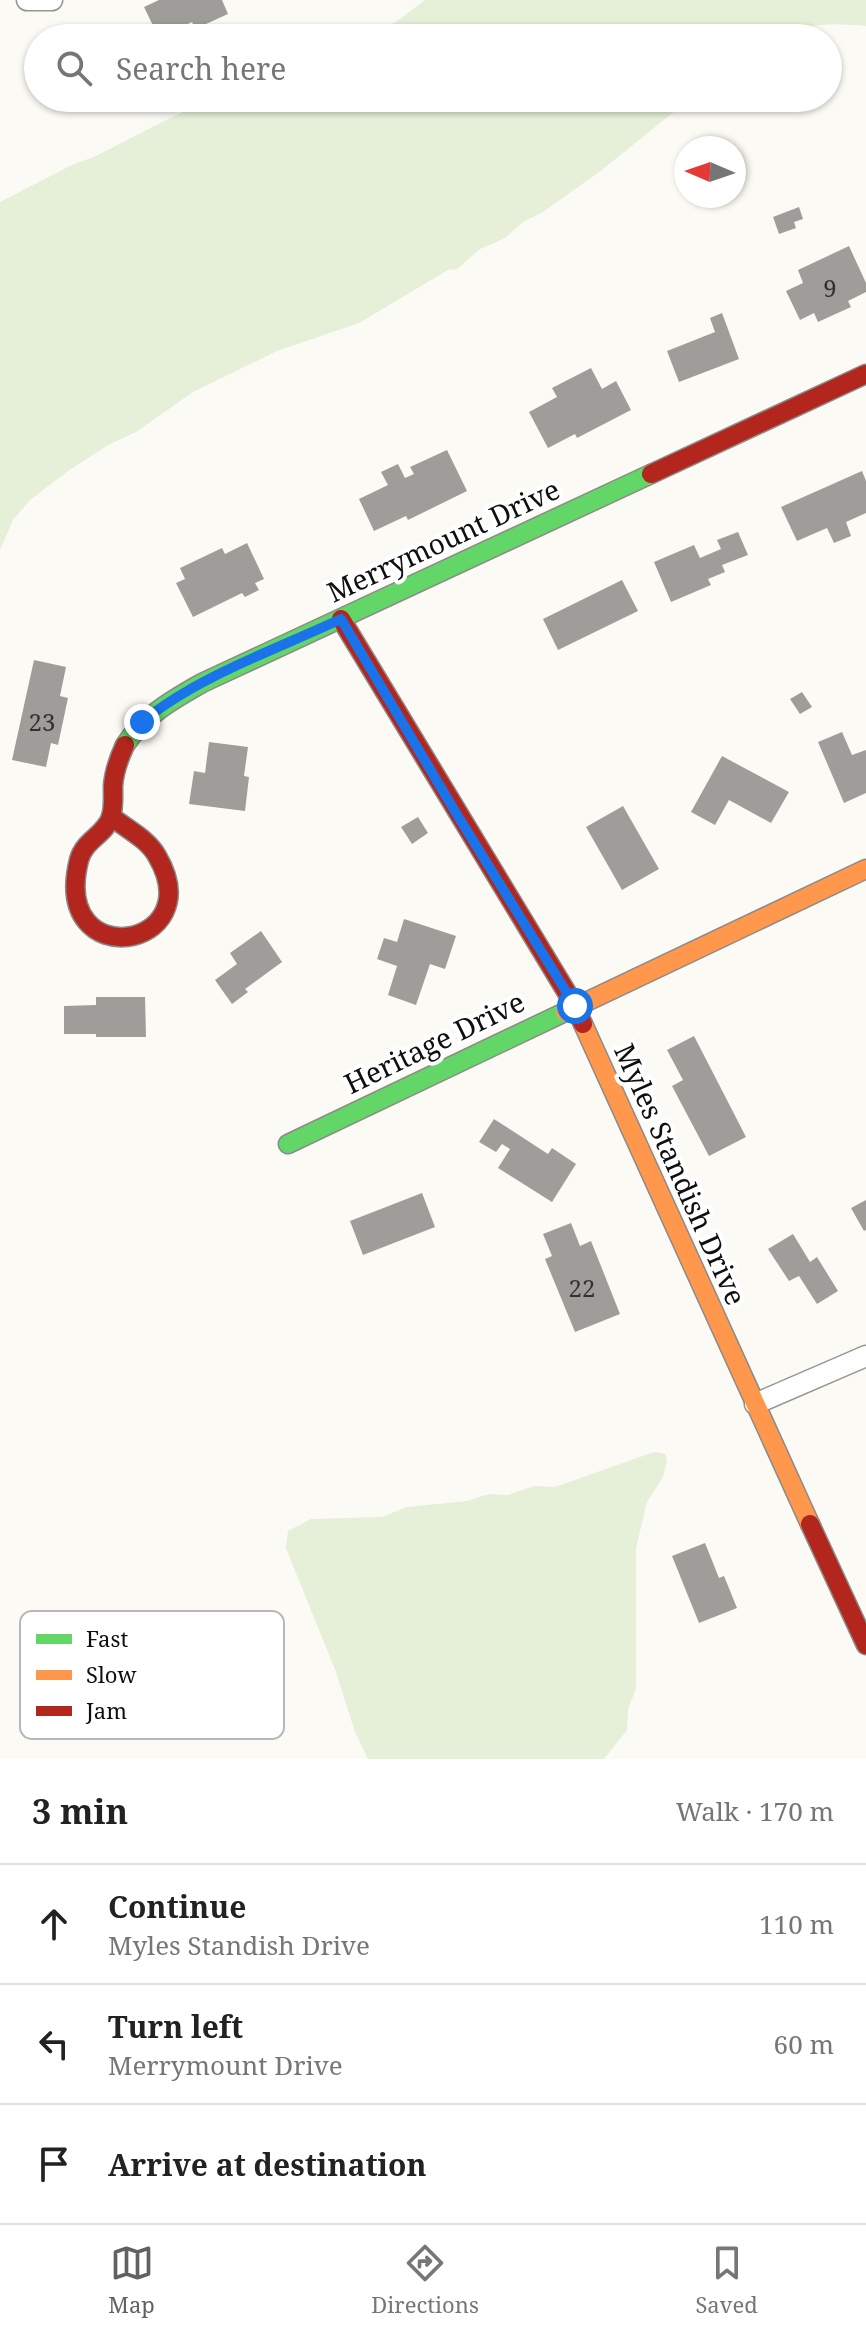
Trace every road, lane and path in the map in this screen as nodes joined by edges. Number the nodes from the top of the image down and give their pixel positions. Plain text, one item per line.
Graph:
1 (27, 0) edge
2 (52, 0) edge
3 (866, 374) edge
4 (341, 619) junction
5 (111, 816) junction
6 (866, 869) edge
7 (575, 1006) junction
8 (288, 1144) dead end
9 (866, 1356) edge
10 (755, 1404) junction
11 (866, 1645) edge

1 - 2 street
3 - 4 street, Merrymount Drive
4 - 5 street, Merrymount Drive
4 - 7 street, Myles Standish Drive
5 - 5 street
6 - 7 street, Heritage Drive
7 - 8 street, Heritage Drive
7 - 10 street, Myles Standish Drive
9 - 10 street
10 - 11 street, Myles Standish Drive

